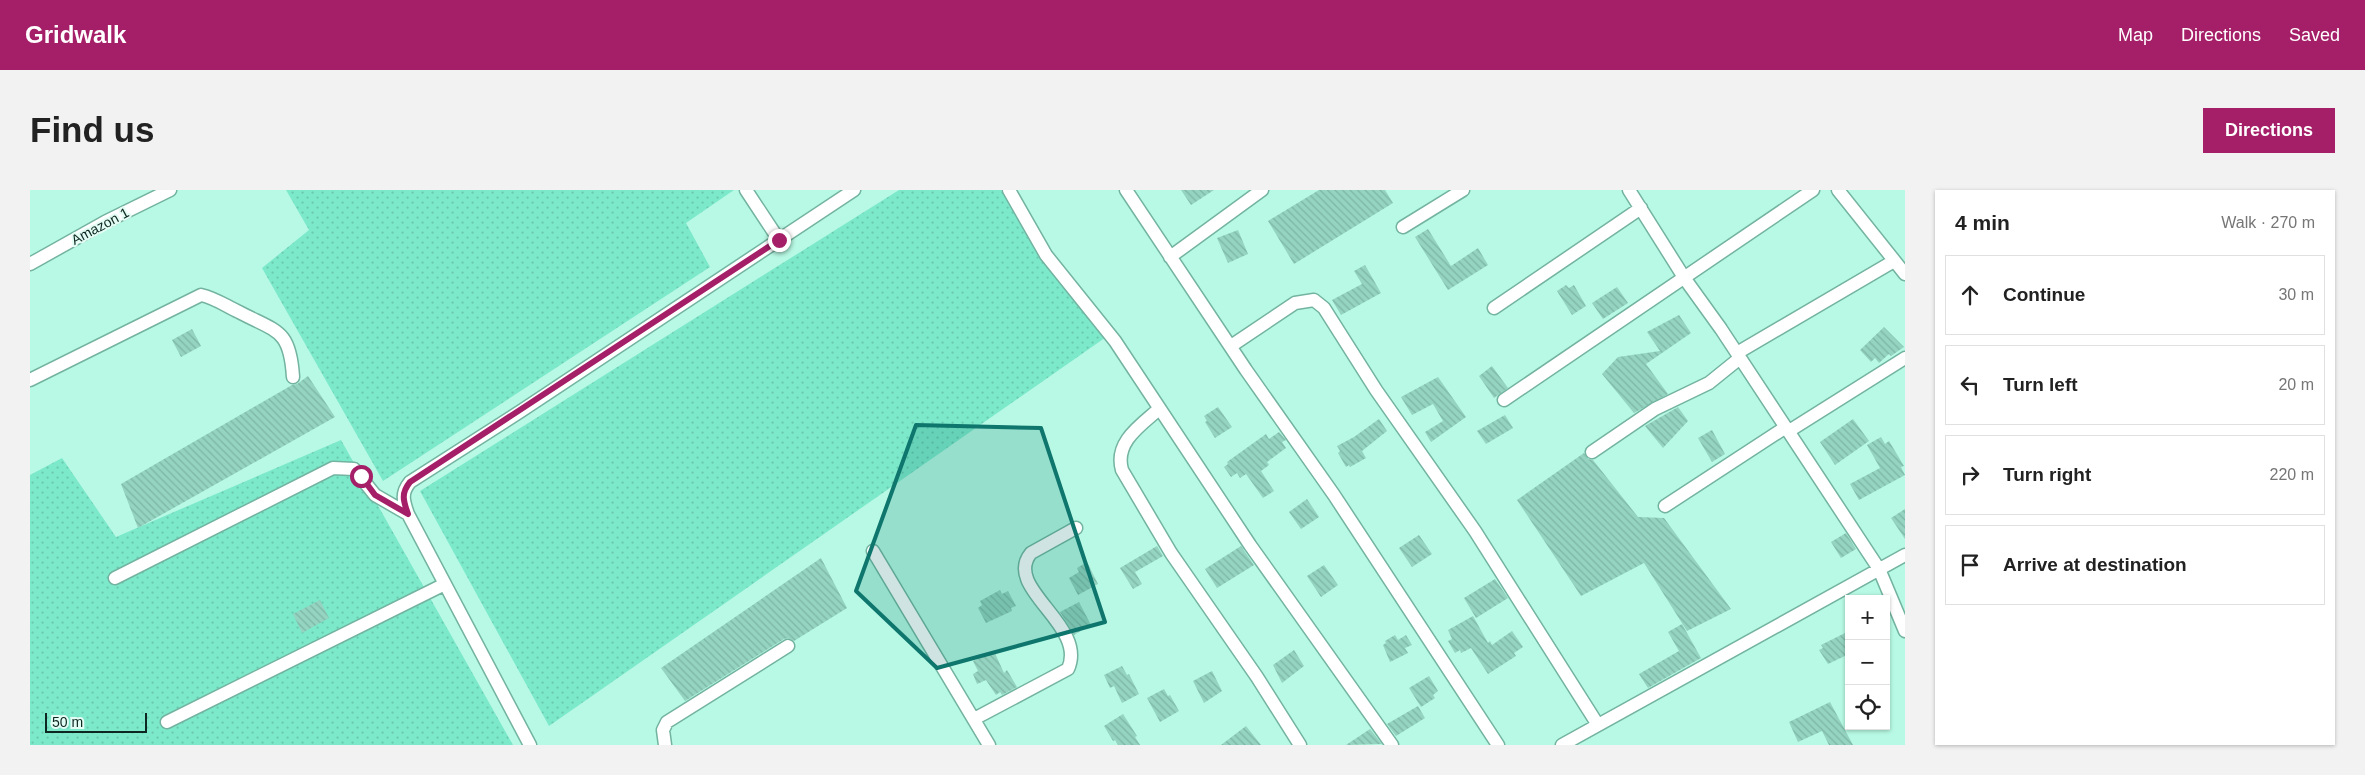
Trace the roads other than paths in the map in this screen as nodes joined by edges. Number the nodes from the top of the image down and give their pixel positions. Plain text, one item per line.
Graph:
1 (170, 190) edge
2 (746, 190) edge
3 (854, 190) edge
4 (1009, 190) edge
5 (1126, 190) edge
6 (1262, 190) edge
7 (1463, 190) edge
8 (1813, 190) edge
9 (1838, 190) edge
10 (1633, 191) edge
11 (1641, 208) junction
12 (1403, 227) dead end
13 (779, 240) junction
14 (1170, 257) junction
15 (1894, 261) junction
16 (30, 264) edge
17 (1905, 274) edge
18 (1685, 279) junction
19 (1494, 308) dead end
20 (1231, 346) junction
21 (1739, 356) junction
22 (1905, 358) edge
23 (293, 377) dead end
24 (30, 380) edge
25 (1504, 400) dead end
26 (1159, 409) junction
27 (1788, 429) junction
28 (1592, 452) dead end
29 (1666, 506) dead end
30 (408, 514) junction
31 (1076, 528) dead end
32 (873, 550) dead end
33 (1905, 555) edge
34 (1879, 569) junction
35 (115, 578) dead end
36 (445, 584) junction
37 (1905, 631) edge
38 (788, 646) dead end
39 (974, 720) junction
40 (167, 722) dead end
41 (1598, 725) junction
42 (530, 745) edge
43 (665, 745) edge
44 (989, 745) edge
45 (1300, 745) edge
46 (1392, 745) edge
47 (1498, 745) edge
48 (1562, 745) edge

1 - 16 street, Amazon 1
2 - 13 street
3 - 13 street
4 - 26 street
5 - 14 street
6 - 14 street
7 - 12 street
8 - 18 street
9 - 15 street
10 - 11 street
11 - 18 street
11 - 19 street
13 - 30 street
14 - 20 street
15 - 17 street
15 - 21 street
18 - 21 street
18 - 25 street
20 - 41 street
20 - 47 street
21 - 27 street
21 - 28 street
22 - 27 street
23 - 24 street
26 - 45 street
26 - 46 street
27 - 29 street
27 - 34 street
30 - 35 street
30 - 36 street
31 - 39 street
32 - 39 street
33 - 34 street
34 - 37 street
34 - 41 street
36 - 40 street
36 - 42 street
38 - 43 street
39 - 44 street
41 - 48 street

